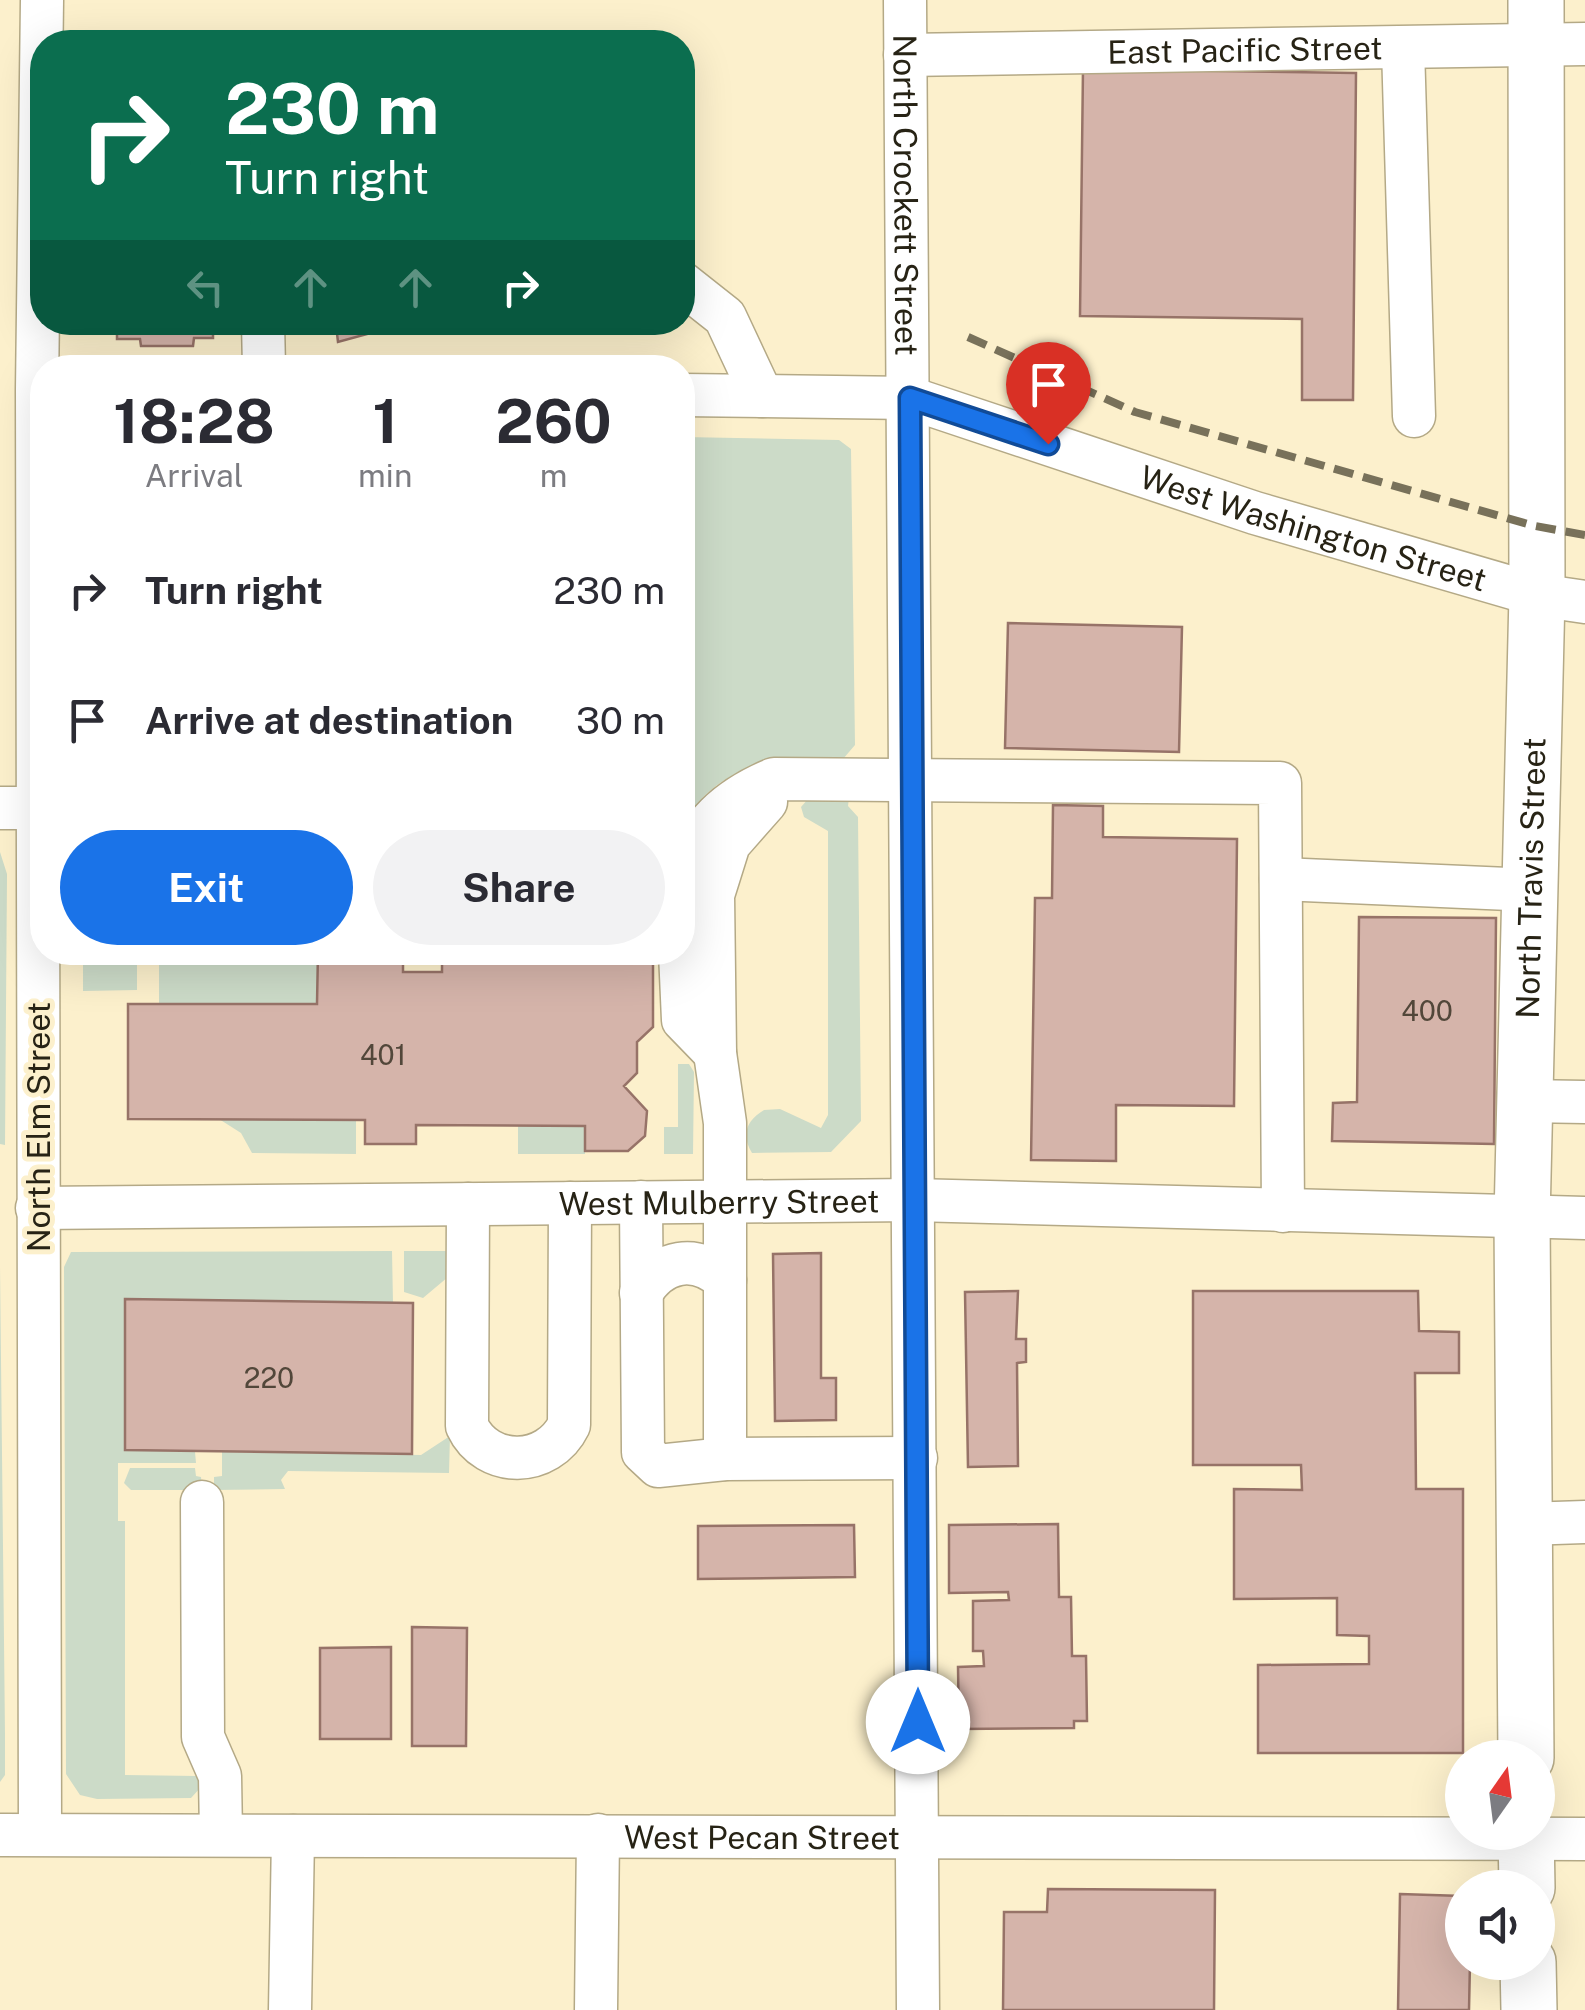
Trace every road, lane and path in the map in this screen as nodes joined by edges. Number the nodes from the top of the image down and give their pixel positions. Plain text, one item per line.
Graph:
1 (42, 0) edge
2 (905, 0) edge
3 (41, 30) edge
4 (1552, 30) edge
5 (1402, 48) junction
6 (905, 54) junction
7 (30, 292) edge
8 (695, 293) edge
9 (26, 389) edge
10 (695, 395) edge
11 (762, 396) junction
12 (910, 398) junction
13 (1414, 416) dead end
14 (30, 444) edge
15 (1561, 598) edge
16 (30, 732) edge
17 (787, 780) junction
18 (912, 780) junction
19 (20, 808) edge
20 (695, 844) edge
21 (1281, 879) junction
22 (1530, 890) junction
23 (681, 965) edge
24 (715, 1053) junction
25 (1525, 1100) junction
26 (1585, 1102) edge
27 (914, 1200) junction
28 (640, 1202) junction
29 (725, 1202) junction
30 (570, 1203) junction
31 (468, 1204) junction
32 (37, 1208) junction
33 (1283, 1211) junction
34 (1522, 1218) junction
35 (1585, 1218) edge
36 (725, 1280) junction
37 (641, 1293) junction
38 (916, 1458) junction
39 (725, 1460) junction
40 (202, 1502) dead end
41 (1585, 1522) edge
42 (1524, 1524) junction
43 (1526, 1740) edge
44 (220, 1834) junction
45 (919, 1834) junction
46 (598, 1835) junction
47 (293, 1836) junction
48 (1585, 1839) edge
49 (13, 1841) edge
50 (1527, 1853) edge
51 (1528, 1980) edge
52 (290, 2010) edge
53 (596, 2010) edge
54 (918, 2010) edge
55 (1529, 2010) edge

1 - 3 street, North Elm Street
2 - 6 street, North Crockett Street
4 - 5 street, East Pacific Street
4 - 15 main road, North Travis Street
5 - 6 street, East Pacific Street
5 - 13 street
6 - 12 street, North Crockett Street
7 - 9 street, North Elm Street
8 - 11 street
9 - 14 street, North Elm Street
10 - 11 street, West Washington Street
11 - 12 street, West Washington Street
12 - 15 street, West Washington Street
12 - 18 street, North Crockett Street
15 - 22 main road, North Travis Street
16 - 19 street, North Elm Street
17 - 18 street
17 - 20 street
17 - 24 street
18 - 21 street
18 - 27 street, North Crockett Street
19 - 32 street, North Elm Street
21 - 22 street
21 - 33 street
22 - 25 main road, North Travis Street
23 - 24 street
24 - 29 street
25 - 26 street
25 - 34 main road, North Travis Street
27 - 29 street, West Mulberry Street
27 - 33 street, West Mulberry Street
27 - 38 street, North Crockett Street
28 - 29 street, West Mulberry Street
28 - 30 street, West Mulberry Street
28 - 37 street
29 - 36 street
30 - 31 street, West Mulberry Street
30 - 31 street
31 - 32 street, West Mulberry Street
32 - 49 street, North Elm Street
33 - 34 street, West Mulberry Street
34 - 35 street, West Mulberry Street
34 - 42 main road, North Travis Street
36 - 37 street
36 - 39 street
37 - 39 street
38 - 39 street
38 - 45 street, North Crockett Street
40 - 44 street
41 - 42 street
42 - 43 main road, North Travis Street
44 - 47 street, West Pecan Street
44 - 49 street, West Pecan Street
45 - 46 street, West Pecan Street
45 - 50 street, West Pecan Street
45 - 54 street, North Crockett Street
46 - 47 street, West Pecan Street
46 - 53 street
47 - 52 street
48 - 50 street, West Pecan Street
51 - 55 main road

